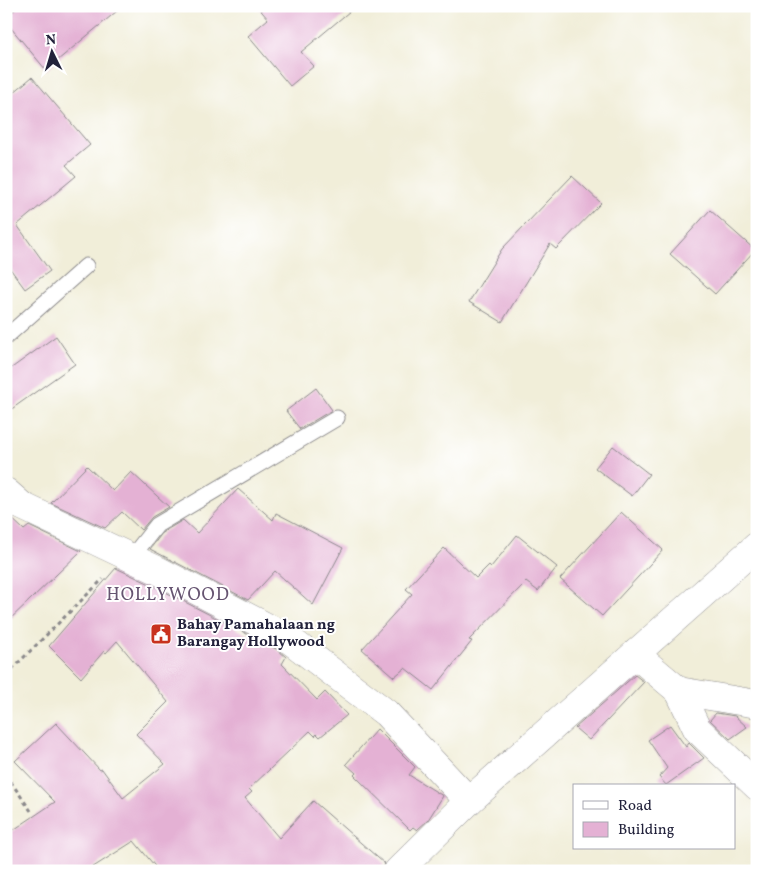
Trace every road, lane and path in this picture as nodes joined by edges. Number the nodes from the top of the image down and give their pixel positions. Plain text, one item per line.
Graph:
1 (86, 266) dead end
2 (6, 337) edge
3 (337, 418) dead end
4 (6, 492) edge
5 (757, 546) edge
6 (129, 557) junction
7 (635, 654) junction
8 (6, 675) edge
9 (679, 691) junction
10 (757, 704) edge
11 (6, 775) edge
12 (757, 786) edge
13 (469, 801) junction
14 (31, 811) dead end
15 (398, 871) edge

1 - 2 lane
3 - 6 lane
4 - 6 street
5 - 7 street
6 - 8 path
6 - 13 street
7 - 9 street
7 - 13 street
9 - 10 street
9 - 12 street
11 - 14 path
13 - 15 street

